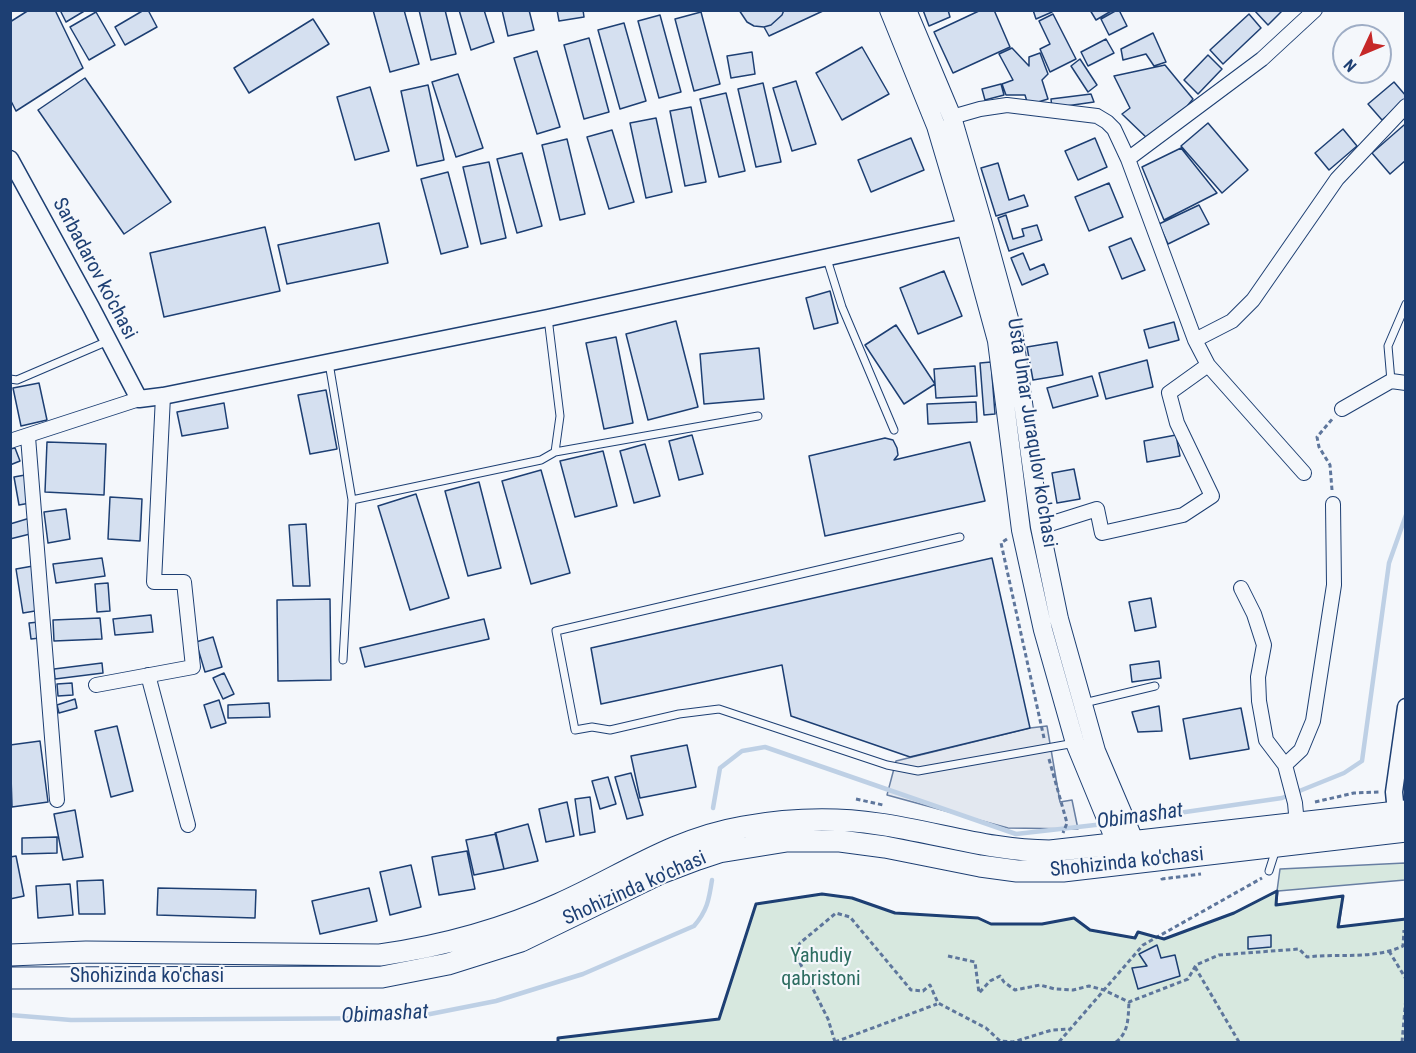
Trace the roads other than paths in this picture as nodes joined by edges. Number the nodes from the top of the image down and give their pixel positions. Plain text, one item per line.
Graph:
1 (889, 10) edge
2 (907, 10) edge
3 (1315, 10) edge
4 (1406, 106) edge
5 (952, 117) junction
6 (10, 159) edge
7 (1128, 159) junction
8 (975, 225) junction
9 (826, 258) junction
10 (1406, 304) edge
11 (548, 318) junction
12 (1195, 340) junction
13 (109, 341) junction
14 (329, 363) junction
15 (1208, 365) junction
16 (10, 379) edge
17 (1398, 382) edge
18 (163, 396) junction
19 (139, 399) junction
20 (1342, 409) road end
21 (758, 416) dead end
22 (894, 430) dead end
23 (28, 436) junction
24 (10, 441) edge
25 (555, 452) junction
26 (1304, 473) dead end
27 (352, 500) junction
28 (1334, 504) road end
29 (1040, 527) junction
30 (960, 537) dead end
31 (1241, 588) dead end
32 (343, 660) dead end
33 (148, 675) junction
34 (96, 685) dead end
35 (1155, 686) dead end
36 (1082, 703) junction
37 (1406, 706) edge
38 (1075, 742) junction
39 (1287, 769) junction
40 (57, 800) dead end
41 (1401, 822) edge
42 (1297, 824) junction
43 (188, 825) dead end
44 (1276, 846) junction
45 (1129, 853) junction
46 (1269, 871) road end
47 (10, 955) edge
48 (10, 978) edge

1 - 8 main road, Usta Umar Juraqulov ko'chasi
2 - 5 main road, Usta Umar Juraqulov ko'chasi
3 - 7 street
4 - 12 street
5 - 7 street
5 - 8 main road, Usta Umar Juraqulov ko'chasi
6 - 13 street, Sarbadarov ko'chasi
7 - 12 street
8 - 9 street
8 - 29 main road, Usta Umar Juraqulov ko'chasi
8 - 38 main road, Usta Umar Juraqulov ko'chasi
9 - 11 street
9 - 22 lane
10 - 17 lane
11 - 14 street
11 - 25 lane
12 - 15 street
13 - 16 lane
13 - 19 street, Sarbadarov ko'chasi
14 - 18 street
14 - 27 lane
15 - 26 street
15 - 29 street
17 - 20 street
18 - 19 street
18 - 33 street
19 - 23 street
21 - 25 lane
23 - 24 street
23 - 40 street
25 - 27 lane
27 - 32 lane
28 - 39 street
29 - 36 main road, Usta Umar Juraqulov ko'chasi
30 - 38 lane
31 - 39 street
33 - 34 street
33 - 43 street
35 - 36 lane
36 - 45 main road, Usta Umar Juraqulov ko'chasi
37 - 41 street
38 - 45 main road, Usta Umar Juraqulov ko'chasi
39 - 42 street
41 - 42 main road, Shohizinda ko'chasi
41 - 44 main road, Shohizinda ko'chasi
42 - 45 main road, Shohizinda ko'chasi
44 - 45 main road, Shohizinda ko'chasi
44 - 46 lane
45 - 47 main road, Shohizinda ko'chasi
45 - 48 main road, Shohizinda ko'chasi

